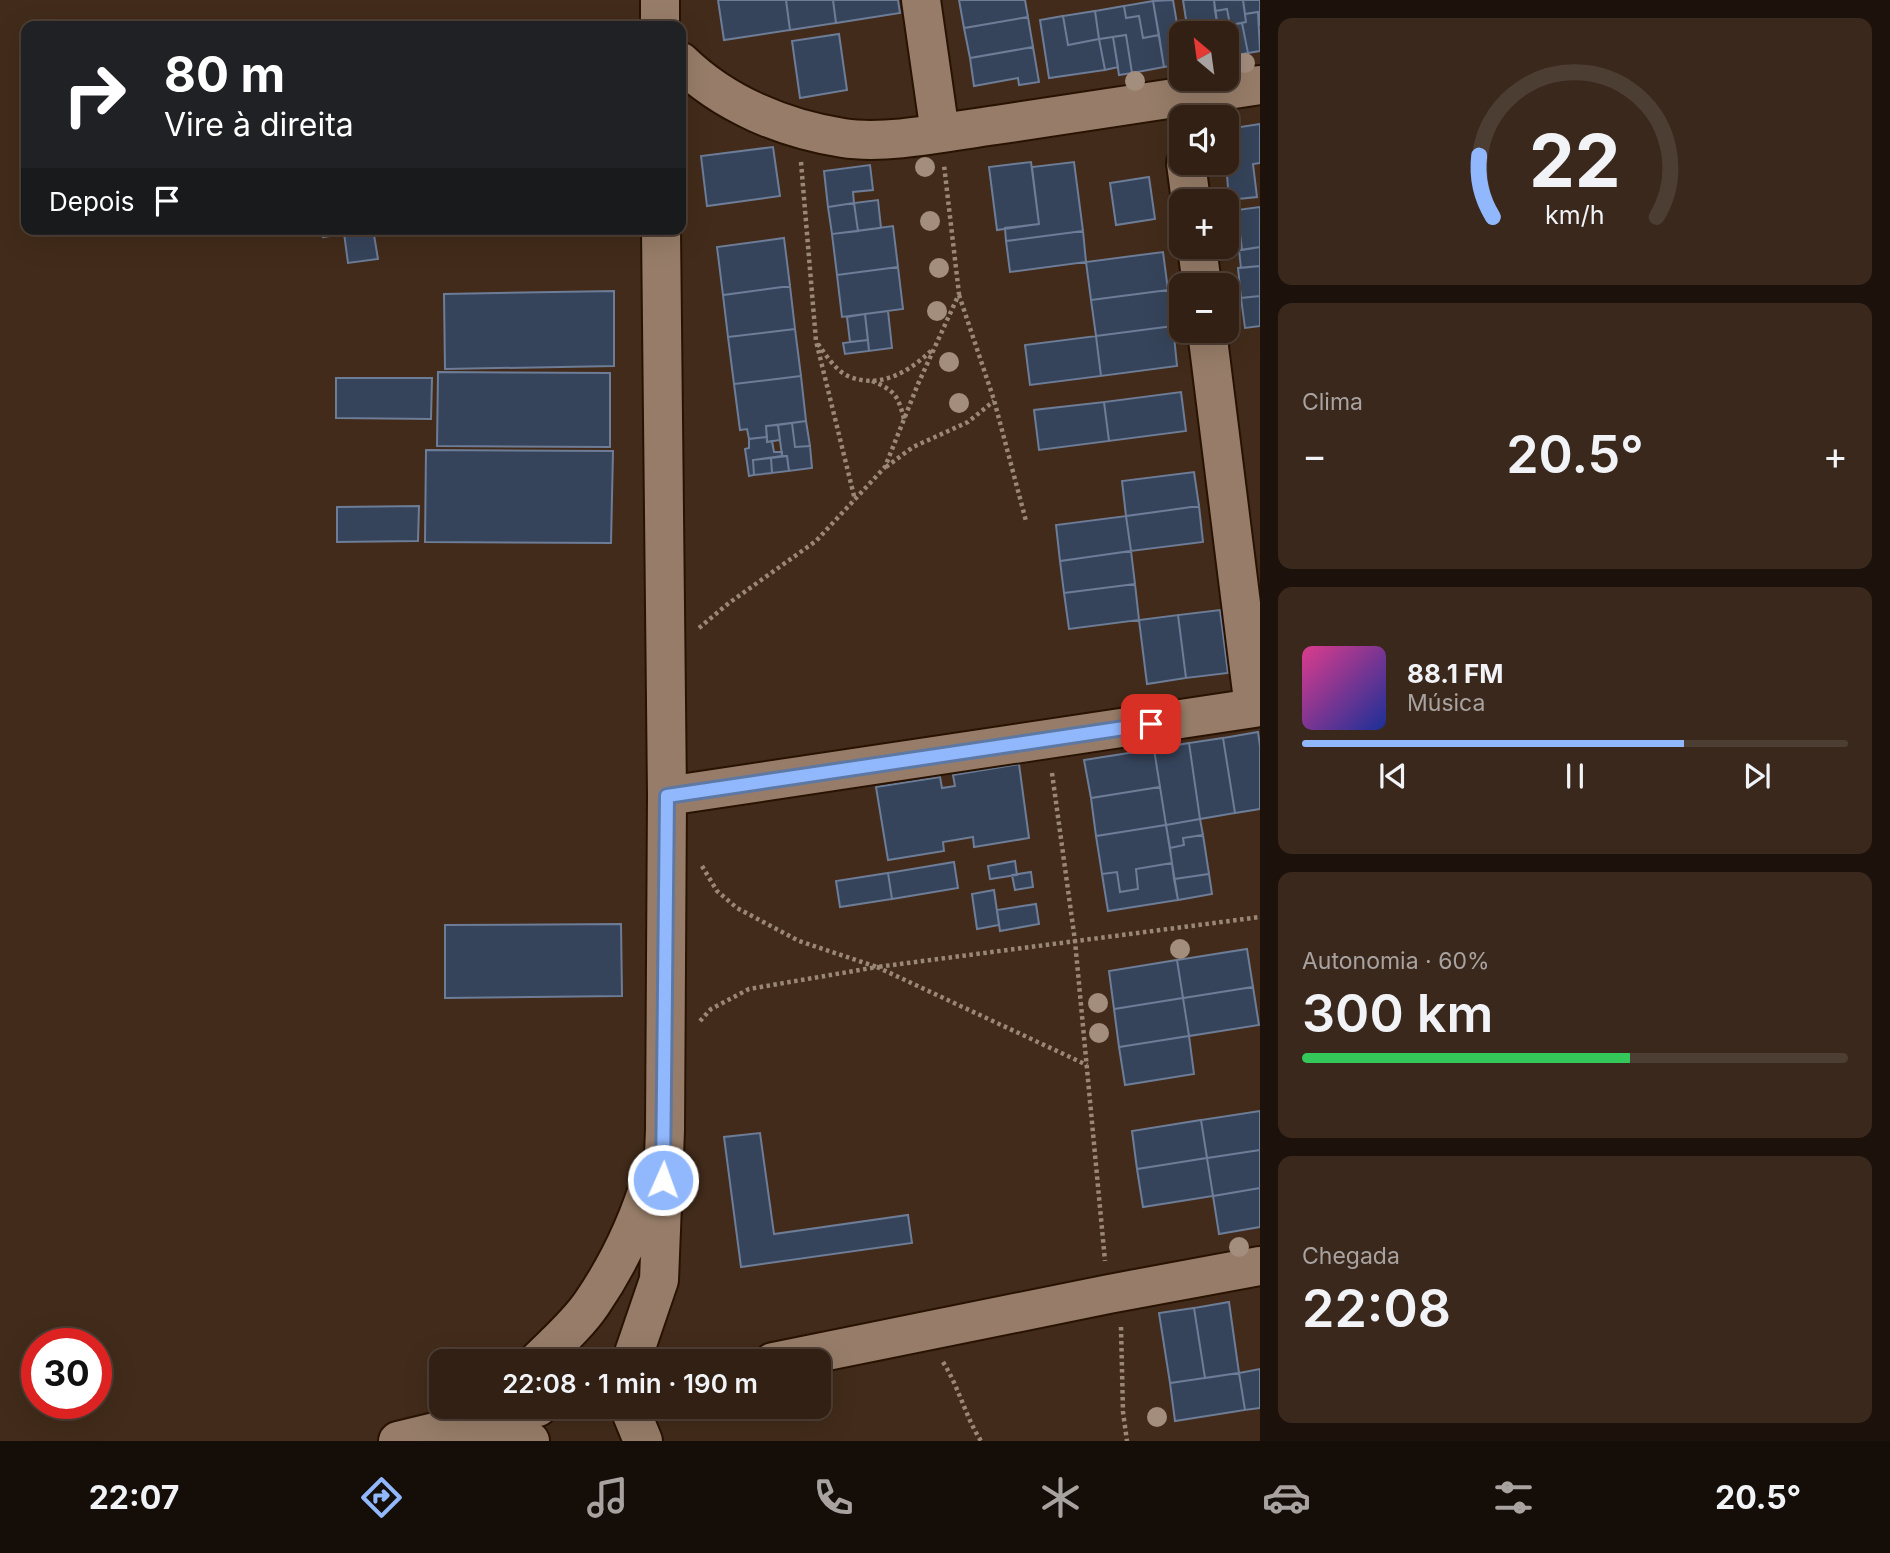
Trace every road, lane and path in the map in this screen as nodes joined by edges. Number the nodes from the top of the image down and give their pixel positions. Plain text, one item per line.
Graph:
1 (660, 0) edge
2 (921, 0) edge
3 (660, 21) edge
4 (686, 66) edge
5 (1260, 85) edge
6 (1196, 105) edge
7 (1169, 111) edge
8 (808, 131) junction
9 (940, 133) junction
10 (661, 235) edge
11 (959, 294) junction
12 (816, 341) junction
13 (1209, 343) edge
14 (934, 347) junction
15 (871, 381) junction
16 (994, 400) junction
17 (904, 419) junction
18 (885, 467) junction
19 (855, 500) junction
20 (1026, 521) dead end
21 (666, 656) junction
22 (1257, 708) edge
23 (1047, 739) junction
24 (667, 796) junction
25 (698, 857) dead end
26 (1260, 917) edge
27 (1075, 941) junction
28 (877, 967) junction
29 (696, 1026) dead end
30 (1087, 1065) junction
31 (665, 1130) junction
32 (1260, 1266) edge
33 (1114, 1293) junction
34 (924, 1331) junction
35 (549, 1349) edge
36 (635, 1349) edge
37 (831, 1350) edge
38 (464, 1419) edge
39 (475, 1419) edge
40 (634, 1419) edge
41 (397, 1441) edge
42 (530, 1441) edge
43 (643, 1441) edge
44 (981, 1441) edge
45 (1127, 1441) edge

1 - 3 street
2 - 9 street
4 - 8 street
5 - 6 street
7 - 9 street
8 - 9 street
8 - 12 path
9 - 11 path
10 - 21 street
11 - 14 path
11 - 16 path
12 - 15 path
12 - 19 path
13 - 22 street
14 - 15 path
14 - 17 path
15 - 17 path
16 - 18 path
16 - 20 path
17 - 18 path
18 - 19 path
19 - 21 path
21 - 24 street
22 - 23 street
23 - 24 street
23 - 27 path
24 - 31 street
25 - 28 path
26 - 27 path
27 - 28 path
27 - 30 path
28 - 29 path
28 - 30 path
30 - 33 path
31 - 35 street
31 - 36 street
32 - 33 street
33 - 34 street
33 - 45 path
34 - 37 street
34 - 44 path
38 - 41 street
39 - 42 street
40 - 43 street

